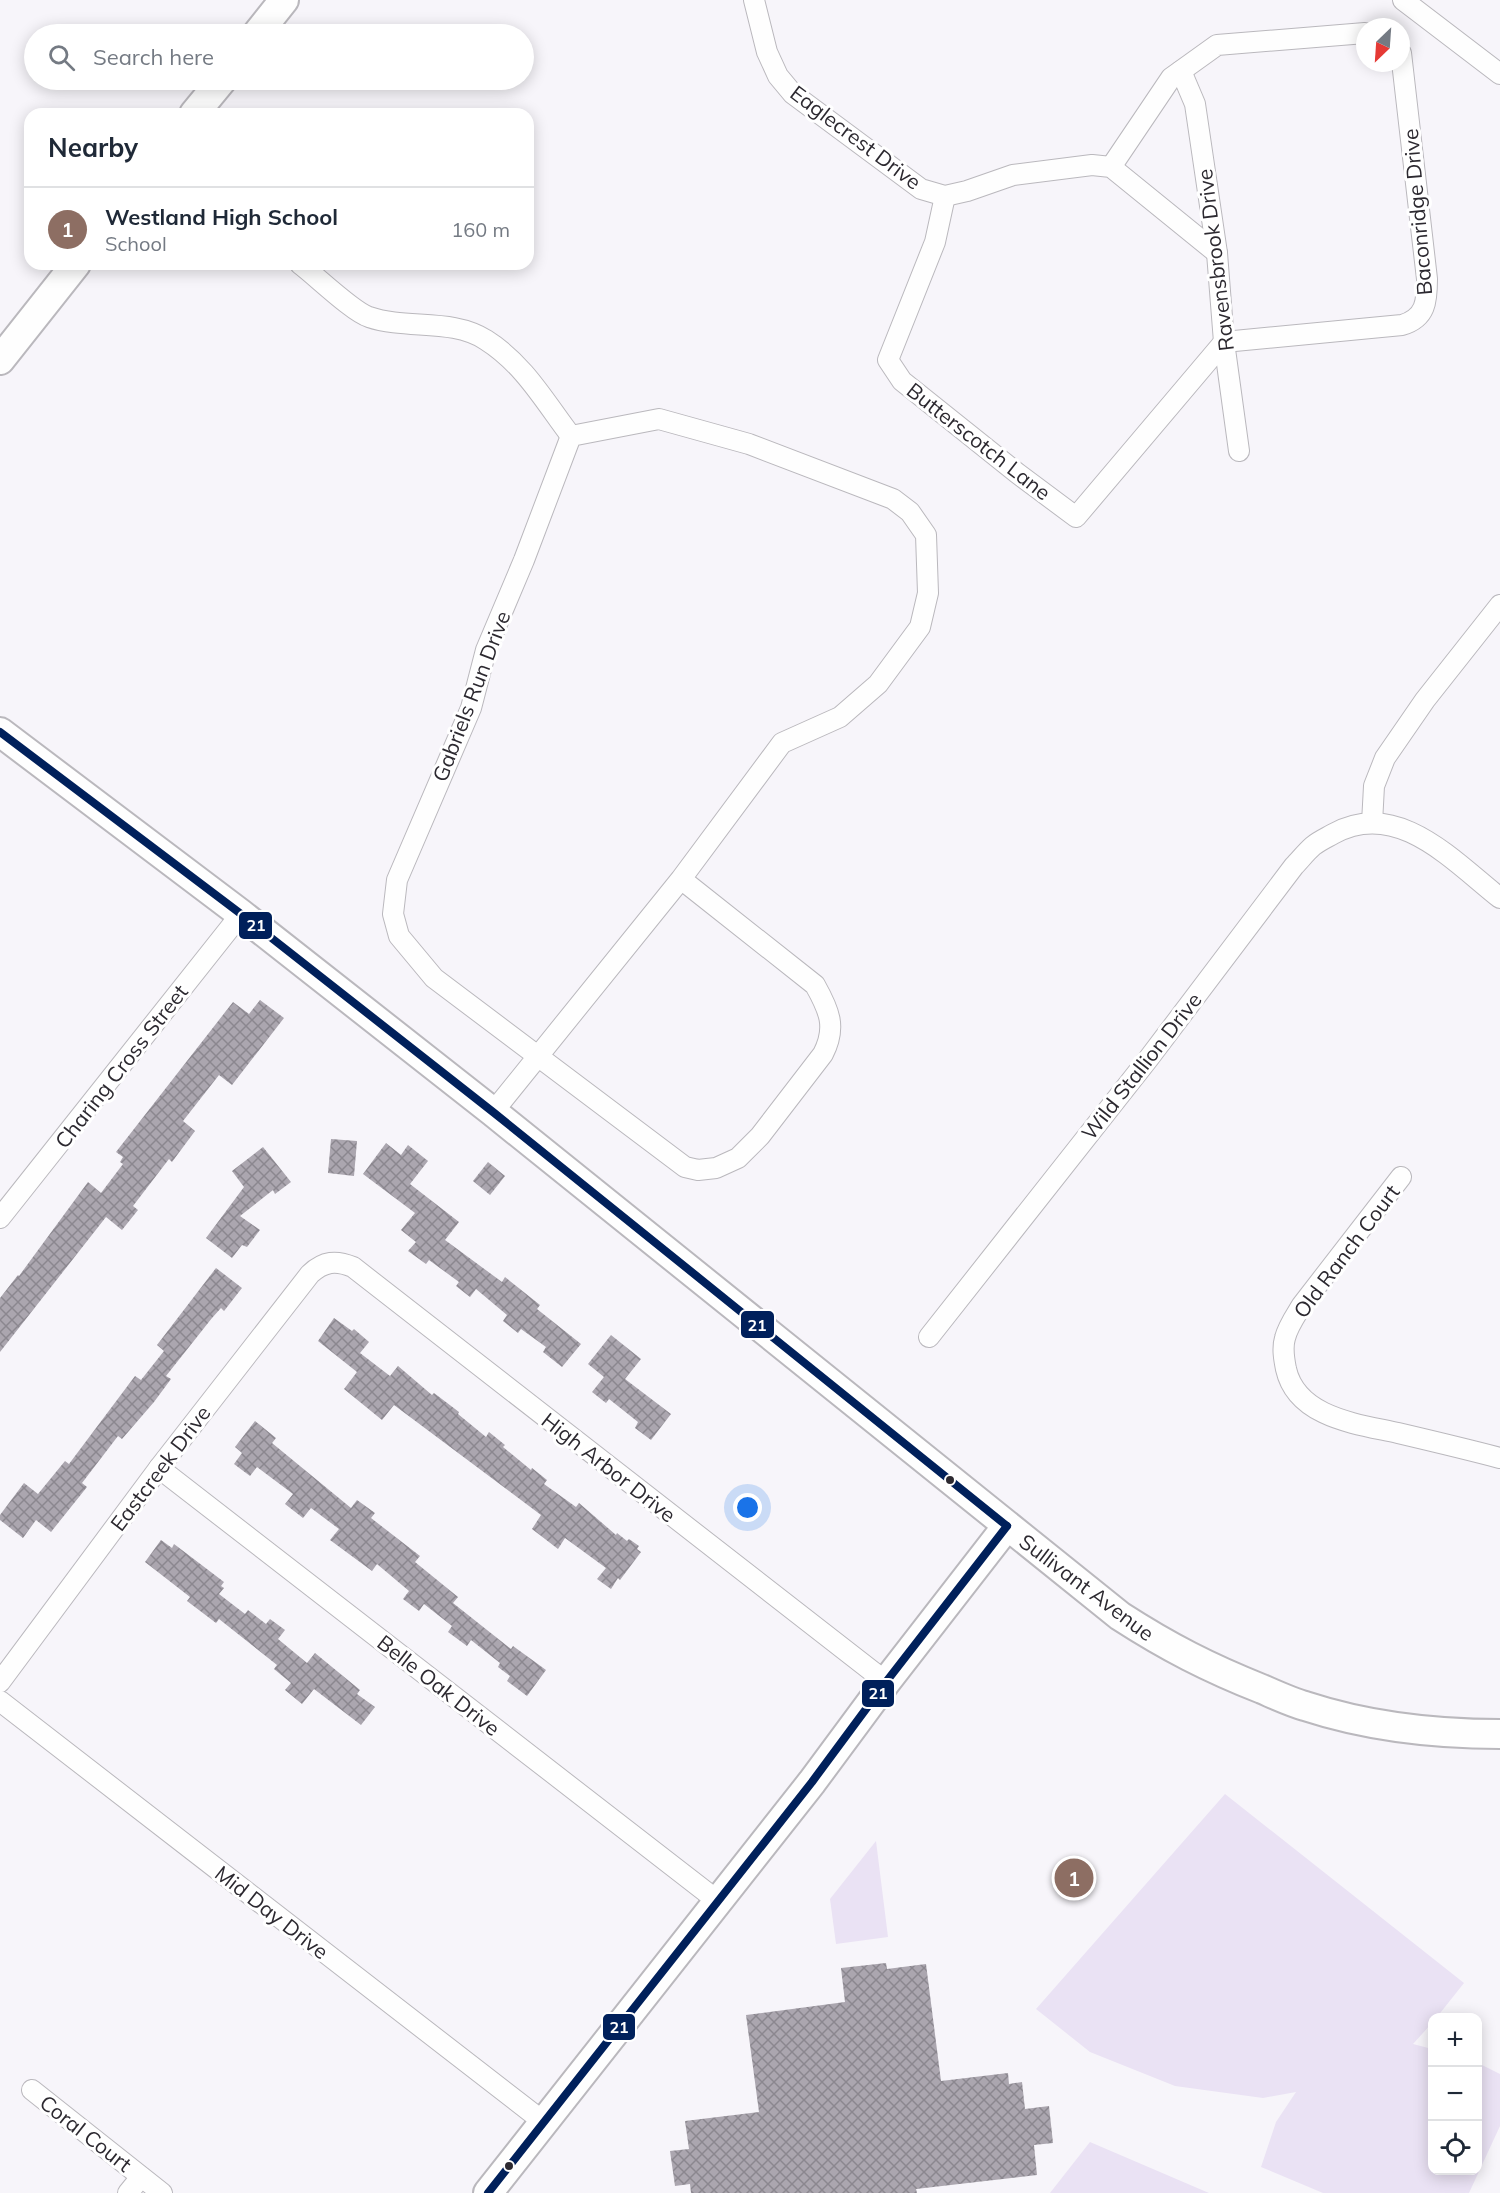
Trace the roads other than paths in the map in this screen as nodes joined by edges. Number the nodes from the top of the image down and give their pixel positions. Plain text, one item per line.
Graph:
1 (284, 0) edge
2 (754, 0) edge
3 (1403, 0) edge
4 (265, 24) edge
5 (1356, 34) edge
6 (1181, 71) junction
7 (1403, 72) edge
8 (1500, 74) edge
9 (214, 90) edge
10 (199, 108) edge
11 (1111, 167) junction
12 (945, 196) junction
13 (1217, 254) junction
14 (71, 270) edge
15 (308, 270) edge
16 (1224, 342) junction
17 (0, 360) edge
18 (571, 436) junction
19 (1239, 451) dead end
20 (1500, 605) edge
21 (0, 732) edge
22 (1372, 823) junction
23 (681, 879) junction
24 (1500, 898) edge
25 (241, 914) junction
26 (539, 1055) junction
27 (493, 1112) junction
28 (1401, 1177) dead end
29 (1, 1213) edge
30 (329, 1263) joint
31 (929, 1337) dead end
32 (1500, 1458) edge
33 (159, 1468) junction
34 (1007, 1526) junction
35 (0, 1682) edge
36 (885, 1682) junction
37 (0, 1701) edge
38 (1500, 1734) edge
39 (719, 1902) junction
40 (32, 2090) dead end
41 (545, 2123) junction
42 (141, 2177) junction
43 (128, 2193) edge
44 (162, 2193) edge
45 (488, 2193) edge

1 - 4 street
2 - 12 street, Eaglecrest Drive
3 - 8 street
5 - 6 street
6 - 11 street
6 - 13 street, Ravensbrook Drive
7 - 16 street, Baconridge Drive
9 - 10 street
11 - 12 street
11 - 13 street
12 - 16 street, Butterscotch Lane
13 - 16 street, Ravensbrook Drive
14 - 17 street
15 - 18 street
16 - 19 street, Ravensbrook Drive
18 - 23 street
18 - 26 street, Gabriels Run Drive
20 - 22 street
21 - 25 street, Sullivant Avenue
22 - 24 street
22 - 31 street, Wild Stallion Drive
23 - 26 street
23 - 26 street, Gabriels Run Drive
25 - 27 street, Sullivant Avenue
25 - 29 street, Charing Cross Street
26 - 27 street
27 - 34 street, Sullivant Avenue
28 - 32 street, Old Ranch Court
30 - 33 street, Eastcreek Drive
30 - 36 street, High Arbor Drive
33 - 35 street, Eastcreek Drive
33 - 39 street, Belle Oak Drive
34 - 36 street
34 - 38 street, Sullivant Avenue
36 - 39 street
37 - 41 street, Mid Day Drive
39 - 41 street
40 - 42 street, Coral Court
41 - 45 street
42 - 43 street, Coral Court
42 - 44 street, Coral Court

